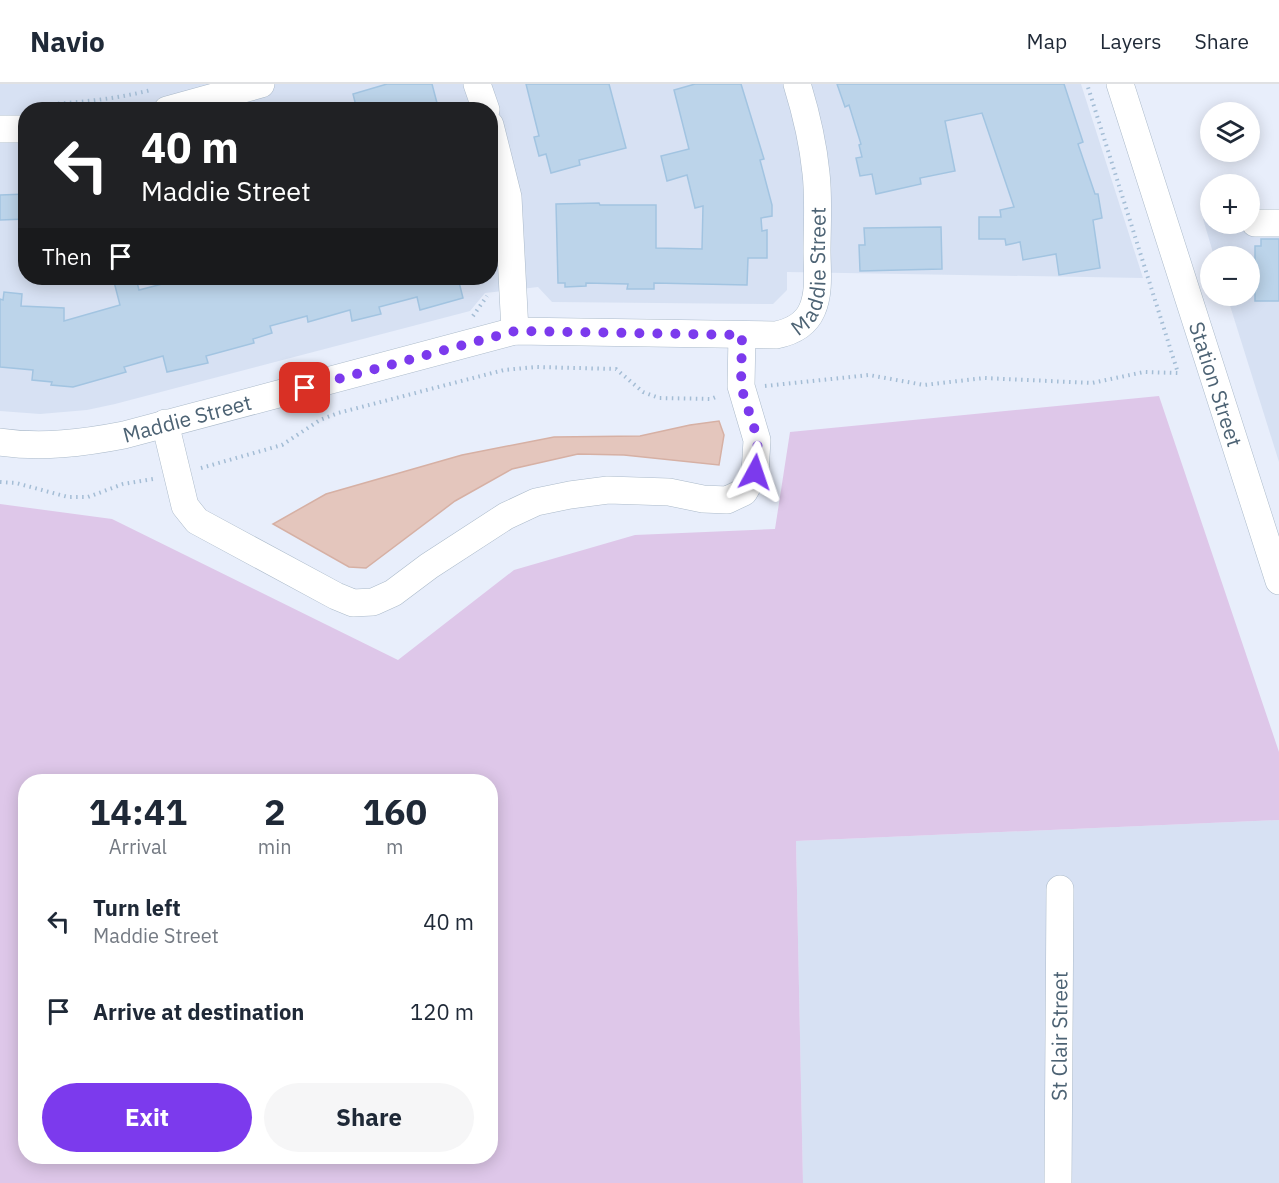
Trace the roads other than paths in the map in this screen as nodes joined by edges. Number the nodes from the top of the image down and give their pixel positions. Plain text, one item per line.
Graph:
1 (261, 84) edge
2 (477, 84) edge
3 (797, 84) edge
4 (1120, 84) edge
5 (159, 100) edge
6 (483, 102) edge
7 (18, 120) edge
8 (0, 129) edge
9 (498, 157) edge
10 (515, 331) junction
11 (742, 335) junction
12 (165, 423) junction
13 (0, 442) edge
14 (1279, 581) edge
15 (1060, 889) dead end
16 (1058, 1183) edge

1 - 5 street
2 - 6 street
3 - 11 street, Maddie Street
4 - 14 street, Station Street
7 - 8 street
9 - 10 street
10 - 11 street, Maddie Street
10 - 12 street, Maddie Street
11 - 12 street
12 - 13 street, Maddie Street
15 - 16 street, St Clair Street

